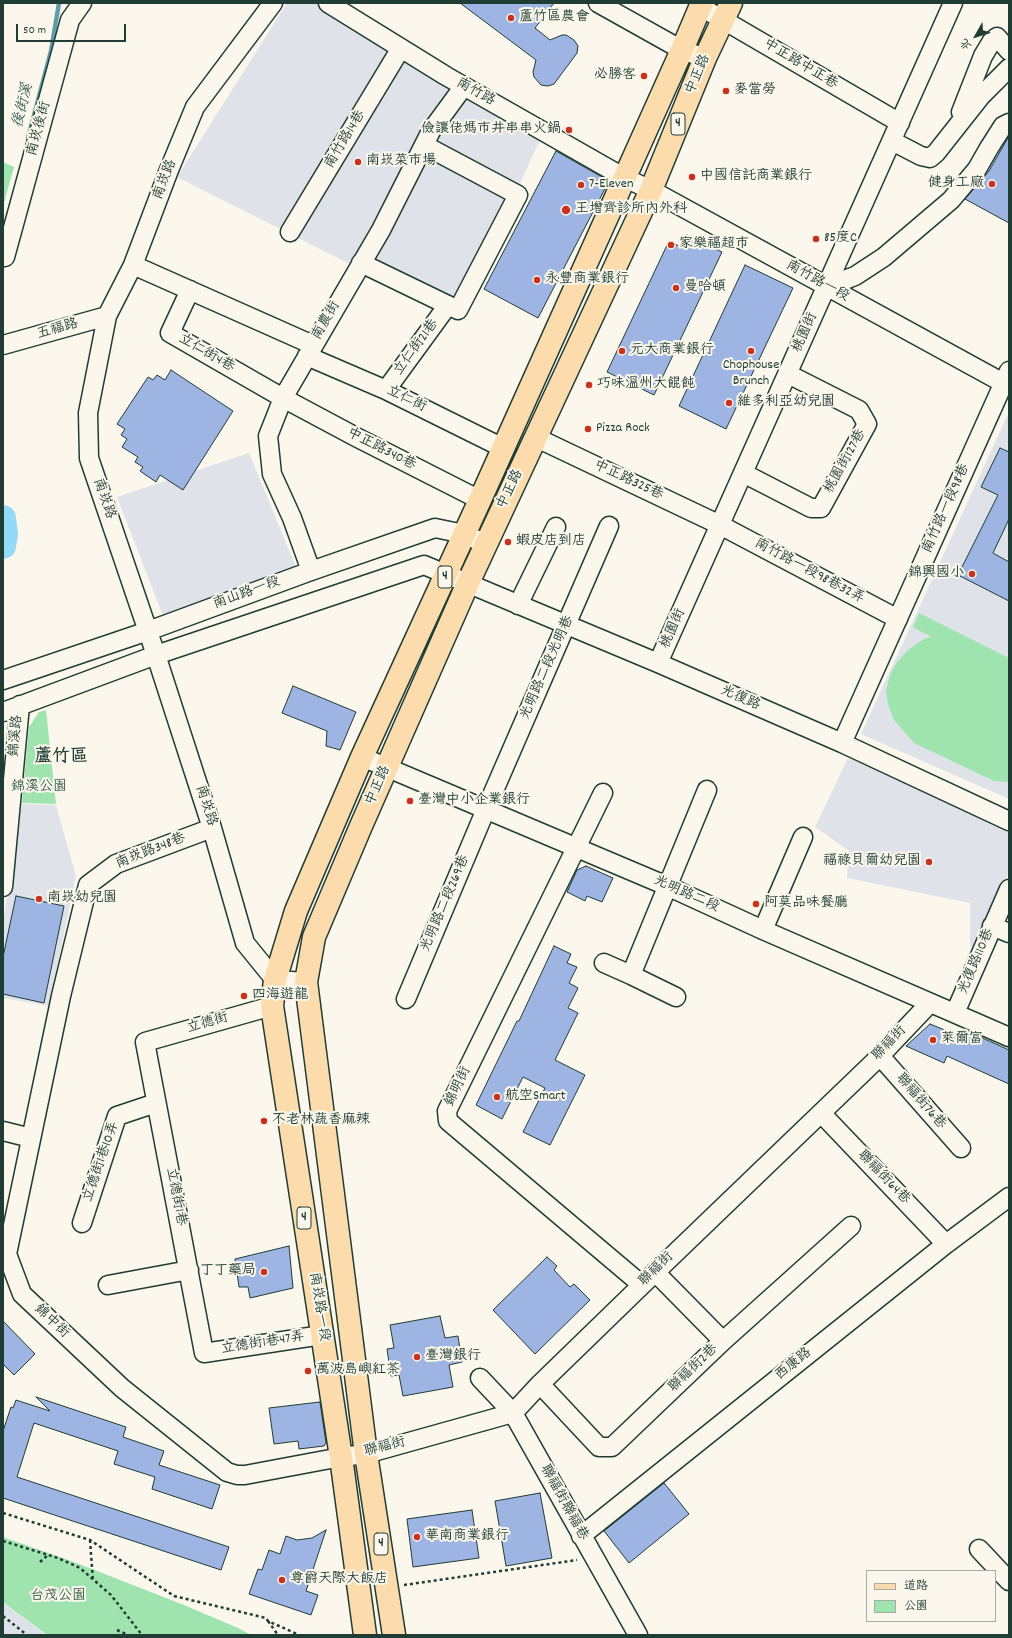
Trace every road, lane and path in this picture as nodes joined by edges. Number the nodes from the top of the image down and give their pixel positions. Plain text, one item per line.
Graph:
1 (82, 3) edge
2 (273, 3) edge
3 (328, 3) edge
4 (598, 3) edge
5 (953, 3) edge
6 (701, 5) edge
7 (727, 11) edge
8 (401, 48) junction
9 (682, 50) junction
10 (1009, 51) edge
11 (705, 58) junction
12 (1009, 68) edge
13 (464, 86) junction
14 (1009, 122) edge
15 (900, 123) junction
16 (954, 130) junction
17 (892, 141) junction
18 (424, 145) junction
19 (625, 178) junction
20 (651, 190) junction
21 (290, 232) dead end
22 (5, 257) dead end
23 (361, 263) junction
24 (133, 265) junction
25 (826, 287) junction
26 (190, 290) junction
27 (453, 308) junction
28 (107, 316) junction
29 (6, 344) edge
30 (310, 351) junction
31 (788, 374) junction
32 (1007, 380) edge
33 (386, 390) junction
34 (283, 398) junction
35 (537, 438) junction
36 (503, 448) junction
37 (743, 473) junction
38 (480, 500) junction
39 (720, 525) junction
40 (609, 526) dead end
41 (556, 527) dead end
42 (464, 534) junction
43 (486, 544) junction
44 (312, 571) junction
45 (447, 574) junction
46 (468, 583) junction
47 (518, 604) junction
48 (898, 619) junction
49 (567, 626) junction
50 (148, 631) junction
51 (156, 655) junction
52 (658, 663) junction
53 (6, 679) edge
54 (9, 709) edge
55 (842, 744) junction
56 (362, 757) junction
57 (387, 768) junction
58 (707, 790) dead end
59 (603, 793) dead end
60 (486, 809) junction
61 (1009, 820) edge
62 (212, 828) junction
63 (803, 836) dead end
64 (576, 848) junction
65 (667, 886) junction
66 (3, 887) edge
67 (1009, 888) edge
68 (992, 926) junction
69 (763, 930) junction
70 (1009, 933) edge
71 (604, 963) dead end
72 (631, 975) junction
73 (275, 980) junction
74 (306, 982) junction
75 (61, 996) joint
76 (676, 997) dead end
77 (406, 999) dead end
78 (930, 1003) junction
79 (272, 1006) junction
80 (955, 1013) junction
81 (1009, 1037) edge
82 (145, 1042) joint
83 (880, 1056) junction
84 (156, 1103) junction
85 (821, 1113) junction
86 (3, 1131) edge
87 (31, 1138) junction
88 (961, 1148) dead end
89 (1009, 1198) edge
90 (82, 1223) dead end
91 (851, 1226) dead end
92 (946, 1244) junction
93 (189, 1270) junction
94 (655, 1272) junction
95 (108, 1285) dead end
96 (642, 1285) junction
97 (322, 1335) junction
98 (723, 1341) junction
99 (204, 1353) joint
100 (480, 1378) dead end
101 (540, 1384) junction
102 (512, 1413) junction
103 (366, 1454) junction
104 (341, 1457) junction
105 (3, 1513) edge
106 (582, 1536) junction
107 (90, 1540) junction
108 (3, 1541) edge
109 (979, 1549) dead end
110 (48, 1555) junction
111 (594, 1558) junction
112 (40, 1562) dead end
113 (93, 1581) junction
114 (1009, 1581) edge
115 (388, 1588) junction
116 (3, 1616) edge
117 (268, 1621) junction
118 (117, 1630) dead end
119 (27, 1635) edge
120 (128, 1635) edge
121 (142, 1635) edge
122 (278, 1635) edge
123 (298, 1635) edge
124 (365, 1635) edge
125 (394, 1635) edge
126 (638, 1635) edge

1 - 22 street, 南崁後街
2 - 24 street, 南崁路
3 - 8 street, 南竹路
4 - 9 street
5 - 15 street, 桃園街
6 - 7 street, 中正路中正巷
6 - 9 main road, 中正路 / 4
7 - 11 main road, 中正路 / 4
7 - 15 street, 中正路中正巷
8 - 13 street, 南竹路
8 - 21 street, 南竹路14巷
9 - 11 street
9 - 19 main road, 中正路 / 4
10 - 16 street
11 - 20 main road, 中正路 / 4
12 - 16 street
13 - 18 street, 南農街
13 - 19 street, 南竹路
14 - 25 street
15 - 17 street, 桃園街
16 - 17 street
17 - 25 street, 桃園街
18 - 23 street, 南農街
18 - 27 street
19 - 20 street, 南竹路一段
19 - 36 main road, 中正路 / 4
20 - 25 street, 南竹路一段
20 - 35 main road, 中正路 / 4
23 - 27 street, 立仁街21巷
23 - 30 street, 南農街
24 - 26 street, 立仁街
24 - 28 street, 南崁路
25 - 31 street, 桃園街
25 - 32 street, 南竹路一段
26 - 30 street, 立仁街
26 - 34 street, 立仁街4巷
27 - 33 street, 立仁街21巷
28 - 29 street, 五福路
28 - 50 street, 南崁路
30 - 33 street, 立仁街
30 - 34 street, 南農街
31 - 37 street, 桃園街
31 - 37 street, 桃園街127巷
32 - 48 street, 南竹路一段98巷
33 - 36 street, 立仁街
34 - 38 street, 中正路340巷
34 - 44 street, 南農街
35 - 39 street, 中正路325巷
35 - 43 main road, 中正路 / 4
36 - 38 main road, 中正路 / 4
37 - 39 street, 桃園街
38 - 42 main road, 中正路 / 4
39 - 48 street, 南竹路一段98巷32弄
39 - 52 street, 桃園街
40 - 49 street, 光明路二段光明巷
41 - 47 street
42 - 43 street, 南山路一段
42 - 44 street, 南山路一段
42 - 45 main road, 中正路 / 4
43 - 46 main road, 中正路 / 4
44 - 50 street, 南山路一段
45 - 46 street, 南山路一段
45 - 51 street, 南山路一段
45 - 56 main road, 中正路 / 4
46 - 47 street, 光復路
46 - 57 main road, 中正路 / 4
47 - 49 street, 光復路
48 - 55 street, 南竹路一段98巷
49 - 52 street, 光復路
49 - 60 street, 光明路二段光明巷
50 - 51 street, 南崁路
50 - 53 street, 南山路一段
51 - 54 street, 南山路一段
51 - 62 street, 南崁路
52 - 55 street, 光復路
54 - 66 street, 錦溪路
55 - 61 street, 光復路
56 - 57 street, 光明路二段
56 - 73 main road, 中正路 / 4
57 - 60 street, 光明路二段
57 - 74 main road, 中正路 / 4
58 - 65 street
59 - 64 street, 錦明街
60 - 64 street, 光明路二段
60 - 77 street, 光明路二段269巷
62 - 73 street, 南崁路
62 - 75 street, 南崁路348巷
63 - 69 street
64 - 65 street, 光明路二段
64 - 96 street, 錦明街
65 - 69 street, 光明路二段
65 - 72 street
67 - 68 street, 光復路110巷
68 - 70 street
68 - 80 street, 光復路110巷
69 - 78 street, 光明路二段
71 - 72 street
72 - 76 street
73 - 74 street
73 - 79 main road, 南崁路一段 / 4
74 - 103 main road, 南崁路一段 / 4
75 - 87 street, 錦中街
78 - 80 street, 光明路二段
78 - 83 street, 聯福街
79 - 82 street, 立德街
79 - 97 main road, 南崁路一段 / 4
80 - 81 street, 光明路二段
82 - 84 street, 立德街1巷
83 - 85 street, 聯福街
83 - 88 street, 聯福街76巷
84 - 90 street, 立德街1巷10弄
84 - 93 street, 立德街1巷
85 - 92 street, 聯福街64巷
85 - 94 street, 聯福街
86 - 87 street
87 - 104 street, 錦中街
89 - 92 street, 西康路
91 - 98 street, 聯福街2巷
92 - 106 street, 西康路
93 - 95 street
93 - 99 street, 立德街1巷
94 - 96 street, 聯福街
94 - 98 street
96 - 101 street, 聯福街
97 - 99 street, 立德街1巷47弄
97 - 104 main road, 南崁路一段 / 4
98 - 101 street, 聯福街2巷
100 - 102 street, 聯福街聯福巷
101 - 102 street, 聯福街
102 - 103 street, 聯福街
102 - 106 street, 聯福街聯福巷
103 - 104 street, 聯福街
103 - 115 main road, 南崁路一段 / 4
104 - 124 main road, 南崁路一段 / 4
105 - 107 path
106 - 111 street, 聯福街聯福巷
107 - 113 path
107 - 117 path
108 - 110 path
109 - 114 street
110 - 112 path
110 - 113 path
111 - 115 path
111 - 126 street, 聯福街聯福巷
113 - 121 path
115 - 125 main road, 南崁路一段 / 4
116 - 119 path
117 - 122 path
117 - 123 path
118 - 120 path

